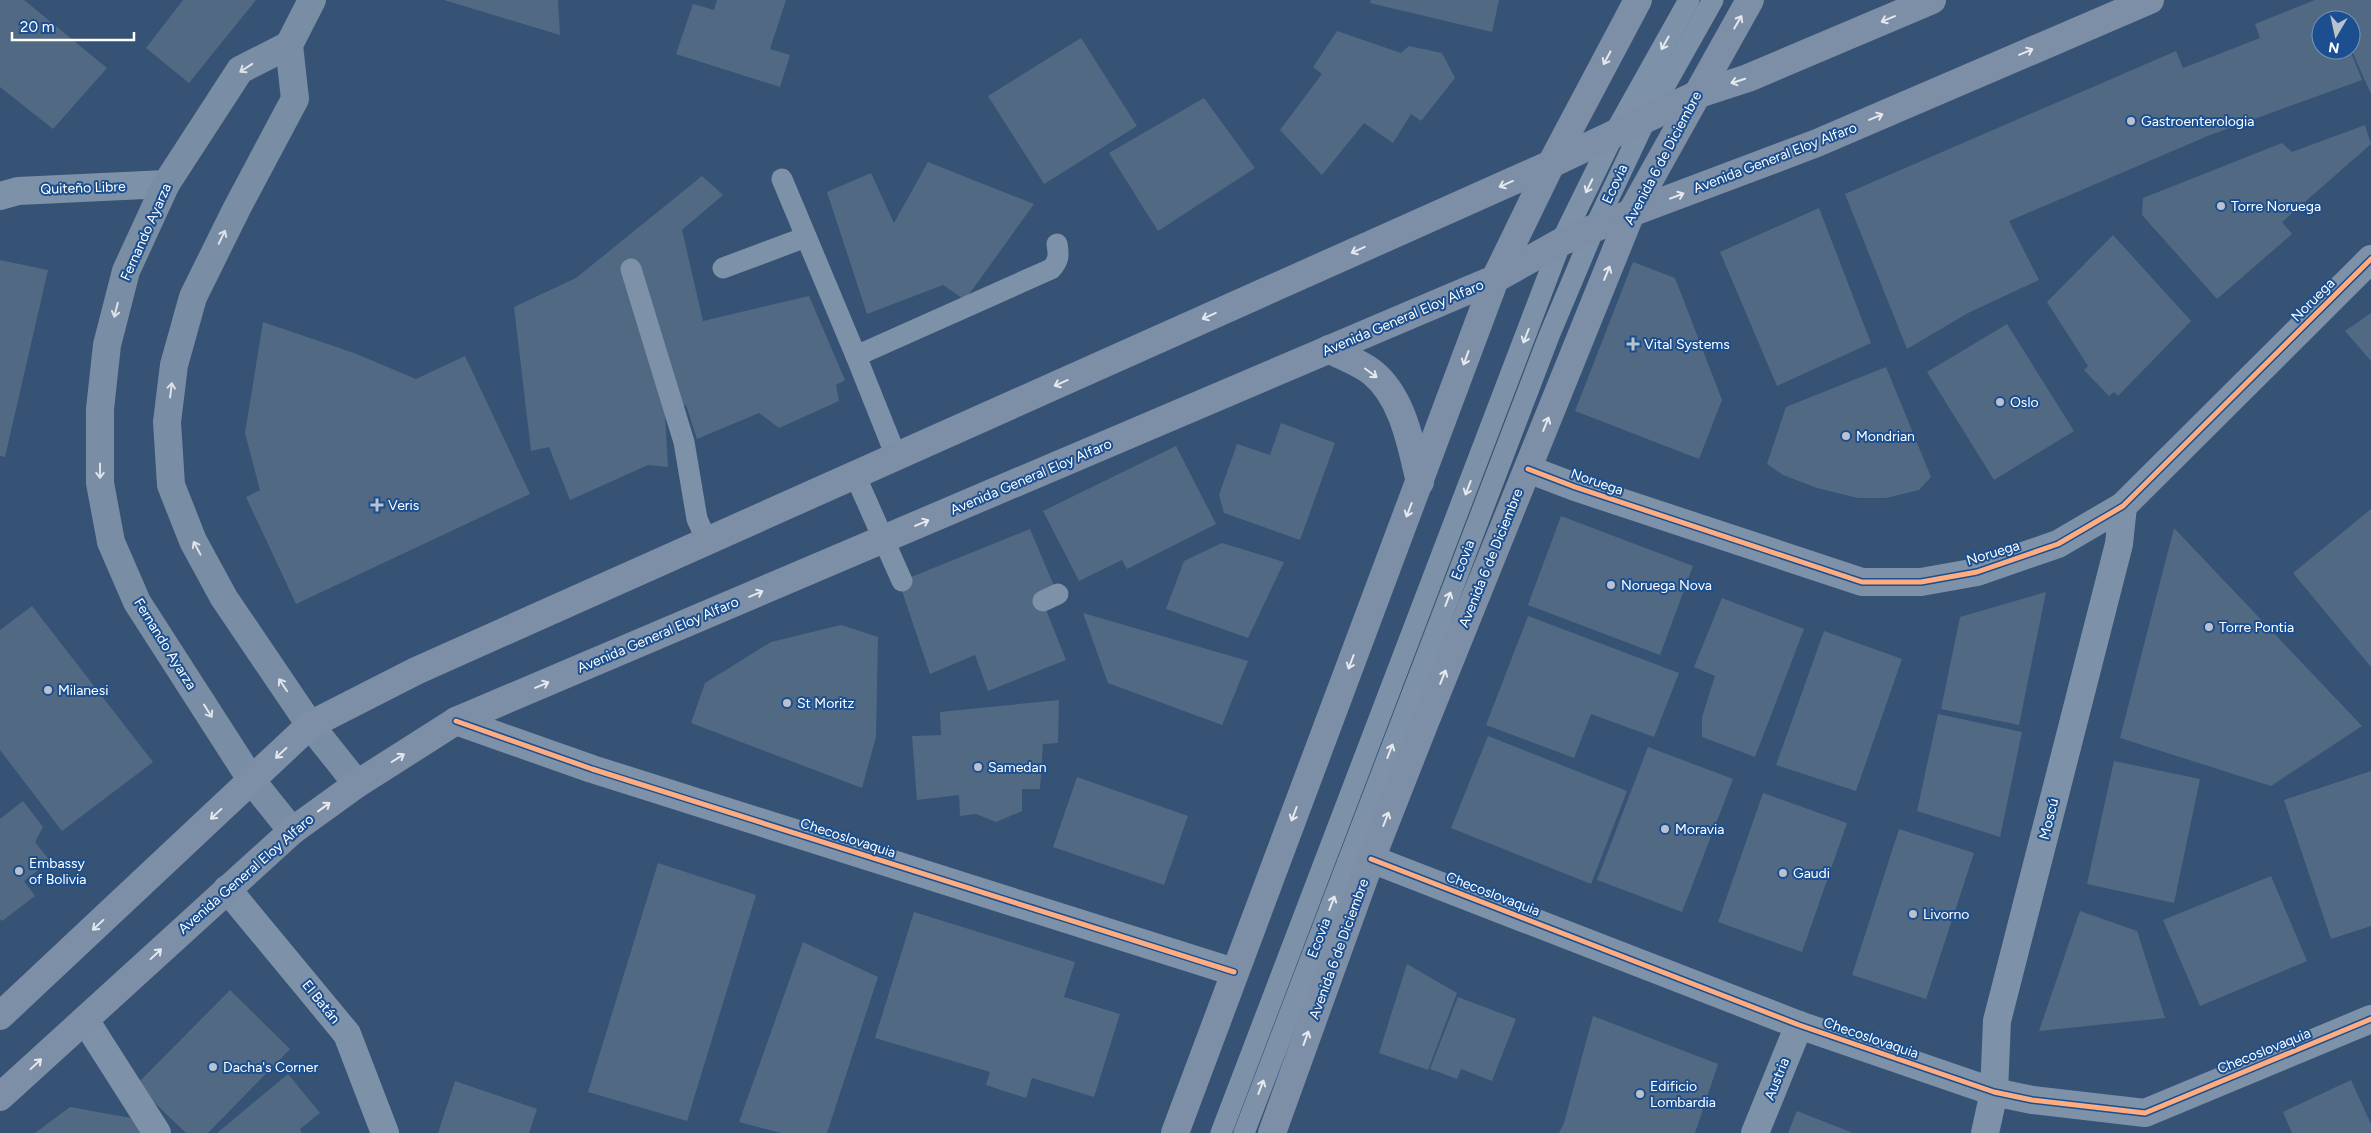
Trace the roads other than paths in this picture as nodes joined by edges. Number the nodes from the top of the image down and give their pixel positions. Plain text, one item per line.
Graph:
1 (312, 0) edge
2 (1638, 0) edge
3 (1689, 0) edge
4 (1713, 0) edge
5 (1750, 0) edge
6 (1932, 0) edge
7 (2150, 0) edge
8 (289, 46) junction
9 (1696, 95) junction
10 (1646, 119) junction
11 (1614, 134) junction
12 (1551, 164) junction
13 (782, 179) dead end
14 (166, 184) junction
15 (0, 196) edge
16 (1631, 213) junction
17 (1594, 229) junction
18 (806, 238) junction
19 (1561, 242) junction
20 (1056, 244) dead end
21 (2371, 259) edge
22 (723, 268) dead end
23 (631, 270) dead end
24 (1495, 279) junction
25 (1329, 349) junction
26 (856, 356) junction
27 (896, 456) junction
28 (1528, 469) junction
29 (855, 475) junction
30 (1420, 482) junction
31 (2123, 506) junction
32 (883, 540) junction
33 (707, 541) junction
34 (902, 581) dead end
35 (456, 721) junction
36 (310, 725) junction
37 (252, 781) junction
38 (356, 784) junction
39 (292, 831) junction
40 (1371, 859) junction
41 (227, 889) junction
42 (1234, 972) junction
43 (0, 1016) edge
44 (2371, 1019) edge
45 (84, 1020) junction
46 (1799, 1025) junction
47 (1994, 1092) junction
48 (0, 1097) edge
49 (157, 1133) edge
50 (385, 1133) edge
51 (1176, 1133) edge
52 (1221, 1133) edge
53 (1244, 1133) edge
54 (1272, 1133) edge
55 (1755, 1133) edge
56 (1985, 1133) edge

1 - 8 main road
2 -> 12 main road
3 -> 11 lane, Ecovia
4 - 10 lane, Ecovia
9 -> 5 main road, Avenida 6 de Diciembre
6 -> 9 main road
16 -> 7 main road, Avenida General Eloy Alfaro
8 -> 14 main road, Fernando Ayarza
36 -> 8 main road
9 - 10 main road
9 - 16 main road, Avenida 6 de Diciembre
10 - 11 main road
10 - 17 lane, Ecovia
11 - 12 main road
11 -> 19 lane, Ecovia
12 - 24 main road
12 -> 27 main road
13 - 18 lane
14 - 15 street, Quiteño Libre
14 -> 37 main road, Fernando Ayarza
16 - 17 main road, Avenida General Eloy Alfaro
28 -> 16 main road, Avenida 6 de Diciembre
17 - 19 main road, Avenida General Eloy Alfaro
53 -> 17 lane, Ecovia
18 - 22 lane
18 - 26 lane
19 - 24 main road, Avenida General Eloy Alfaro
19 -> 52 lane, Ecovia
20 - 26 lane
21 - 31 street, Noruega
23 - 33 lane
24 - 25 main road, Avenida General Eloy Alfaro
24 -> 30 main road
25 -> 30 main road
32 -> 25 main road, Avenida General Eloy Alfaro
26 - 27 lane
27 - 29 main road
28 - 31 street, Noruega
40 -> 28 main road, Avenida 6 de Diciembre
29 - 32 lane
29 - 33 main road
30 -> 42 main road
31 - 47 street, Moscú
32 - 34 lane
35 -> 32 main road, Avenida General Eloy Alfaro
33 - 36 main road
38 -> 35 main road, Avenida General Eloy Alfaro
35 - 42 street, Checoslovaquia
36 -> 37 main road
36 - 38 main road
37 - 39 main road, Fernando Ayarza
37 -> 43 main road
39 -> 38 main road, Avenida General Eloy Alfaro
39 - 41 main road, Avenida General Eloy Alfaro
40 - 46 street, Checoslovaquia
54 -> 40 main road, Avenida 6 de Diciembre
45 -> 41 main road, Avenida General Eloy Alfaro
41 - 50 street, El Batán
42 - 51 main road
44 - 47 street, Checoslovaquia
48 -> 45 main road, Avenida General Eloy Alfaro
45 - 49 street
46 - 47 street, Checoslovaquia
46 - 55 street, Austria
47 - 56 street, Moscú

